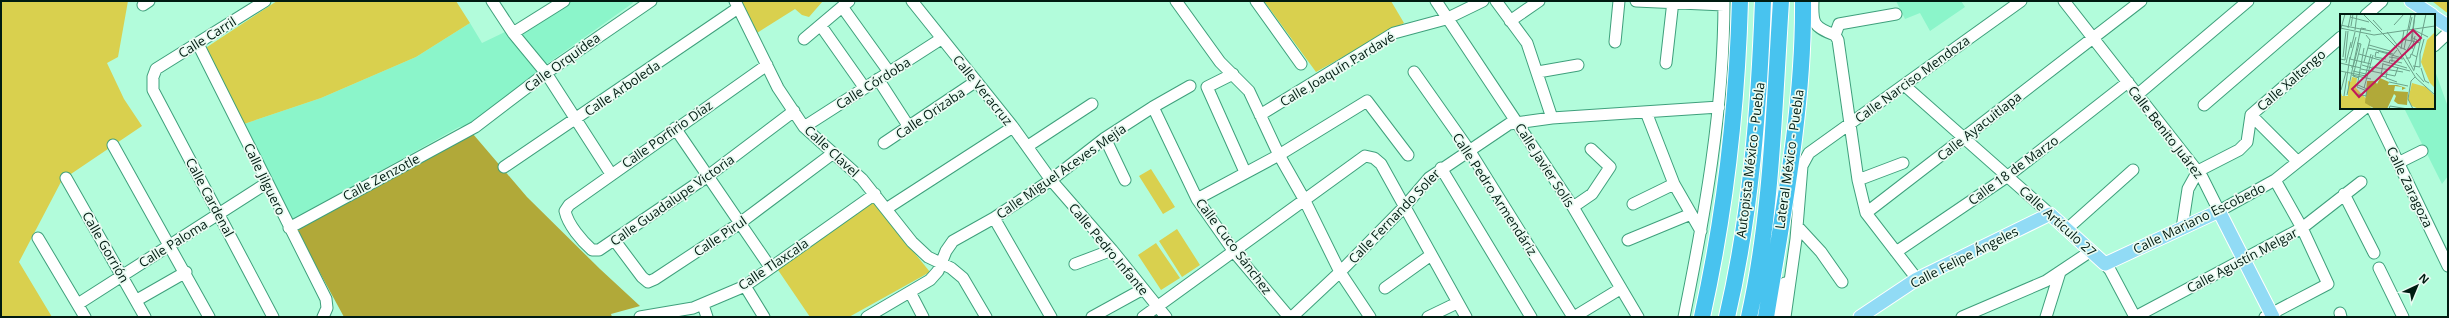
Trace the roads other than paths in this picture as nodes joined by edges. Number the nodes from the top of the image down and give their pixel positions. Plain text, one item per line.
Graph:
1 (492, 1) edge
2 (651, 1) edge
3 (912, 1) edge
4 (1176, 1) edge
5 (1256, 1) edge
6 (1436, 1) edge
7 (1483, 1) edge
8 (1496, 1) edge
9 (1539, 1) edge
10 (1619, 1) edge
11 (1636, 1) edge
12 (1740, 1) edge
13 (1763, 1) edge
14 (1781, 1) edge
15 (1803, 1) edge
16 (1813, 1) edge
17 (2021, 1) edge
18 (2064, 1) edge
19 (2141, 1) edge
20 (2248, 1) edge
21 (2325, 1) edge
22 (2382, 1) edge
23 (2411, 1) edge
24 (261, 2) edge
25 (558, 2) edge
26 (1673, 2) edge
27 (1724, 3) edge
28 (737, 5) edge
29 (846, 5) edge
30 (1896, 14) dead end
31 (2367, 14) edge
32 (2430, 14) edge
33 (2435, 17) edge
34 (1446, 19) junction
35 (1510, 21) junction
36 (821, 26) junction
37 (2448, 26) edge
38 (513, 33) junction
39 (2448, 33) edge
40 (1835, 35) junction
41 (2092, 38) junction
42 (2340, 38) edge
43 (804, 39) dead end
44 (941, 39) junction
45 (1615, 42) dead end
46 (198, 44) junction
47 (2435, 45) edge
48 (1666, 63) dead end
49 (1301, 64) dead end
50 (767, 65) junction
51 (1578, 65) dead end
52 (889, 72) junction
53 (1414, 72) dead end
54 (1538, 72) junction
55 (546, 73) junction
56 (1233, 74) junction
57 (153, 77) joint
58 (878, 79) junction
59 (975, 82) junction
60 (2128, 82) junction
61 (1904, 85) junction
62 (1190, 86) dead end
63 (864, 87) junction
64 (2137, 94) junction
65 (1092, 104) dead end
66 (2204, 105) dead end
67 (1153, 107) junction
68 (1719, 107) junction
69 (2364, 109) edge
70 (2372, 109) edge
71 (794, 111) junction
72 (1646, 112) junction
73 (1260, 114) junction
74 (2251, 115) junction
75 (1552, 118) junction
76 (574, 120) junction
77 (1517, 121) junction
78 (1850, 123) junction
79 (475, 127) joint
80 (804, 127) junction
81 (909, 127) junction
82 (1013, 127) junction
83 (675, 128) junction
84 (1105, 138) junction
85 (1965, 138) junction
86 (884, 143) dead end
87 (113, 145) dead end
88 (1028, 146) junction
89 (1591, 149) dead end
90 (1469, 150) junction
91 (2422, 152) dead end
92 (832, 154) junction
93 (1279, 155) junction
94 (1408, 155) dead end
95 (1798, 157) junction
96 (2297, 161) junction
97 (1903, 163) dead end
98 (2398, 163) junction
99 (504, 167) dead end
100 (1441, 168) junction
101 (2133, 170) dead end
102 (2198, 171) junction
103 (1245, 172) junction
104 (611, 174) junction
105 (708, 176) junction
106 (2008, 176) junction
107 (66, 178) dead end
108 (1051, 180) junction
109 (1125, 180) dead end
110 (1858, 180) junction
111 (2275, 180) junction
112 (2361, 182) dead end
113 (267, 183) junction
114 (1674, 184) junction
115 (875, 194) junction
116 (2344, 194) junction
117 (1197, 199) junction
118 (1304, 200) junction
119 (1633, 204) dead end
120 (569, 205) joint
121 (1405, 206) junction
122 (1573, 207) junction
123 (886, 209) junction
124 (2219, 211) junction
125 (219, 213) junction
126 (1866, 213) junction
127 (1690, 214) junction
128 (2050, 214) junction
129 (994, 218) junction
130 (740, 223) junction
131 (1797, 226) junction
132 (289, 228) junction
133 (2182, 228) junction
134 (2302, 228) junction
135 (2067, 229) junction
136 (1701, 231) junction
137 (38, 238) dead end
138 (1628, 240) dead end
139 (615, 241) junction
140 (171, 245) junction
141 (1112, 250) junction
142 (2091, 251) junction
143 (1235, 252) junction
144 (1896, 252) junction
145 (2374, 253) dead end
146 (1431, 255) junction
147 (1794, 258) junction
148 (2244, 260) junction
149 (940, 263) junction
150 (1075, 264) dead end
151 (2105, 264) junction
152 (2448, 266) edge
153 (770, 267) junction
154 (2379, 268) dead end
155 (186, 272) junction
156 (1340, 272) junction
157 (2060, 272) junction
158 (123, 275) junction
159 (1917, 279) junction
160 (1842, 282) dead end
161 (745, 286) junction
162 (1143, 288) junction
163 (1385, 288) dead end
164 (1620, 289) junction
165 (910, 292) junction
166 (137, 300) junction
167 (78, 304) junction
168 (1457, 304) junction
169 (703, 305) junction
170 (1157, 307) junction
171 (662, 314) edge
172 (324, 316) edge
173 (2270, 316) edge
174 (85, 317) edge
175 (145, 317) edge
176 (209, 317) edge
177 (273, 317) edge
178 (640, 317) edge
179 (707, 317) edge
180 (764, 317) edge
181 (867, 317) edge
182 (923, 317) edge
183 (986, 317) edge
184 (1051, 317) edge
185 (1092, 317) edge
186 (1143, 317) edge
187 (1166, 317) edge
188 (1289, 317) edge
189 (1292, 317) edge
190 (1370, 317) edge
191 (1428, 317) edge
192 (1466, 317) edge
193 (1531, 317) edge
194 (1574, 317) edge
195 (1638, 317) edge
196 (1684, 317) edge
197 (1702, 317) edge
198 (1727, 317) edge
199 (1749, 317) edge
200 (1766, 317) edge
201 (1776, 317) edge
202 (1785, 317) edge
203 (1860, 317) edge
204 (1962, 317) edge
205 (2046, 317) edge
206 (2135, 317) edge
207 (2403, 317) edge

1 - 38 street
2 - 55 street, Calle Orquídea
3 - 44 street, Calle Veracruz
4 - 56 street
5 - 49 street
6 - 34 street, Calle Javier Solís
7 - 34 street, Calle Joaquín Pardavé
8 - 35 street
9 - 35 street
10 - 45 street
11 - 26 street
12 - 197 highway
13 - 198 highway, Autopista México - Puebla
14 - 199 highway, Autopista México - Puebla
15 - 95 highway, Lateral México - Puebla
16 - 40 street
17 - 61 street, Calle Narciso Mendoza
18 - 41 street, Calle Benito Juárez
19 - 41 street, Calle Ayacuitlapa
20 - 64 street
21 - 66 street
22 - 31 street
23 - 32 main road
24 - 46 street, Calle Carril
25 - 38 street
26 - 27 street
26 - 48 street
27 - 68 street
28 - 50 street, Calle Clavel
28 - 76 street, Calle Arboleda
29 - 36 street
29 - 52 street
30 - 40 street
33 - 37 main road
34 - 73 street, Calle Joaquín Pardavé
34 - 77 street, Calle Javier Solís
35 - 54 street
36 - 43 street
36 - 63 street
38 - 55 street
39 - 47 street
40 - 78 street
41 - 60 street, Calle Benito Juárez
41 - 85 street, Calle Ayacuitlapa
42 - 74 street, Calle Xaltengo
44 - 52 street, Calle Córdoba
44 - 59 street, Calle Veracruz
46 - 57 street, Calle Carril
46 - 113 street, Calle Jilguero
50 - 71 street, Calle Clavel
50 - 83 street, Calle Porfirio Díaz
51 - 54 street
52 - 58 street, Calle Córdoba
53 - 90 street, Calle Pedro Armendáriz
54 - 75 street
55 - 76 street
55 - 79 street, Calle Orquídea
56 - 73 street
56 - 103 street
57 - 125 street, Calle Cardenal
58 - 63 street, Calle Córdoba
58 - 81 street
59 - 81 street, Calle Orizaba
59 - 82 street, Calle Veracruz
60 - 64 street, Calle Benito Juárez
60 - 106 street, Calle 18 de Marzo
61 - 78 street, Calle Narciso Mendoza
61 - 85 street, Calle Artículo 27
62 - 67 street, Calle Miguel Aceves Mejía
63 - 80 street, Calle Córdoba
64 - 102 street, Calle Benito Juárez
65 - 88 street
67 - 84 street, Calle Miguel Aceves Mejía
67 - 117 street, Calle Cuco Sánchez
68 - 72 street, Calle Fernando Soler
68 - 136 street
69 - 96 street, Calle Mariano Escobedo
70 - 98 street, Calle Zaragoza
71 - 80 street, Calle Clavel
71 - 105 street, Calle Guadalupe Victoria
72 - 75 street, Calle Fernando Soler
72 - 114 street
73 - 93 street
74 - 96 street
74 - 102 street, Calle Xaltengo
75 - 77 street, Calle Fernando Soler
76 - 99 street, Calle Arboleda
76 - 104 street
77 - 90 street, Calle Fernando Soler
77 - 122 street, Calle Javier Solís
78 - 95 street, Calle Narciso Mendoza
78 - 110 street
79 - 132 street, Calle Zenzotle
80 - 92 street, Calle Clavel
81 - 86 street, Calle Orizaba
82 - 88 street, Calle Veracruz
82 - 123 street
83 - 104 street, Calle Porfirio Díaz
83 - 105 street
84 - 108 street, Calle Miguel Aceves Mejía
84 - 109 street
85 - 106 street, Calle Artículo 27
85 - 126 street, Calle Ayacuitlapa
87 - 140 street
88 - 108 street, Calle Veracruz
89 - 122 street
90 - 100 street, Calle Fernando Soler
90 - 194 street, Calle Pedro Armendáriz
91 - 98 street
92 - 115 street, Calle Clavel
92 - 130 street, Calle Pirul
93 - 94 street
93 - 103 street
93 - 118 street
95 - 131 street
95 - 200 highway, Lateral México - Puebla
96 - 111 street, Calle Mariano Escobedo
97 - 110 street
98 - 152 street, Calle Zaragoza
100 - 121 street, Calle Fernando Soler
100 - 193 street
101 - 135 street
102 - 124 street, Calle Benito Juárez
102 - 133 street
103 - 117 street
104 - 120 street, Calle Porfirio Díaz
105 - 130 street
105 - 139 street, Calle Guadalupe Victoria
106 - 128 street, Calle Artículo 27
106 - 144 street, Calle 18 de Marzo
107 - 158 street, Calle Gorrión
108 - 129 street, Calle Miguel Aceves Mejía
108 - 141 street, Calle Pedro Infante
110 - 126 street
111 - 124 street, Calle Mariano Escobedo
111 - 134 street
112 - 116 street, Calle Agustín Melgar
113 - 125 street, Calle Paloma
113 - 132 street, Calle Jilguero
114 - 119 street
114 - 127 street
115 - 123 street, Calle Clavel
115 - 153 street, Calle Tlaxcala
116 - 134 street, Calle Agustín Melgar
116 - 145 street
117 - 143 street, Calle Cuco Sánchez
118 - 121 street
118 - 143 street
118 - 156 street
120 - 139 street, Calle Guadalupe Victoria
121 - 146 street
121 - 156 street, Calle Fernando Soler
122 - 164 street, Calle Javier Solís
123 - 149 street, Calle Clavel
124 - 133 main road, Calle Mariano Escobedo
124 - 148 main road, Calle Benito Juárez
125 - 140 street, Calle Paloma
125 - 177 street, Calle Cardenal
126 - 144 street
127 - 136 street
127 - 138 street
128 - 135 main road, Calle Artículo 27
128 - 159 main road, Calle Felipe Ángeles
129 - 149 street, Calle Miguel Aceves Mejía
129 - 184 street
130 - 139 street, Calle Pirul
130 - 153 street
131 - 147 street
131 - 160 street
132 - 172 street, Calle Jilguero
133 - 151 main road, Calle Mariano Escobedo
134 - 148 street, Calle Agustín Melgar
134 - 173 street
135 - 142 main road, Calle Artículo 27
136 - 196 street
137 - 167 street
140 - 155 street
140 - 158 street, Calle Paloma
141 - 150 street
141 - 162 street, Calle Pedro Infante
142 - 151 main road, Calle Artículo 27
142 - 157 street
143 - 170 street
143 - 188 street, Calle Cuco Sánchez
144 - 159 street
146 - 163 street
146 - 168 street
147 - 201 street
147 - 202 street
148 - 173 main road, Calle Benito Juárez
148 - 206 street, Calle Agustín Melgar
149 - 165 street, Calle Miguel Aceves Mejía
149 - 183 street, Calle Clavel
151 - 206 street, Calle Artículo 27
153 - 161 street, Calle Tlaxcala
154 - 207 street
155 - 166 street
155 - 176 street
156 - 189 street, Calle Fernando Soler
156 - 190 street
157 - 204 street
157 - 205 street
158 - 166 street, Calle Gorrión
158 - 167 street, Calle Paloma
159 - 203 main road, Calle Felipe Ángeles
161 - 169 street, Calle Tlaxcala
161 - 180 street
162 - 170 street, Calle Pedro Infante
162 - 185 street
164 - 194 street
164 - 195 street, Calle Javier Solís
165 - 181 street, Calle Miguel Aceves Mejía
165 - 182 street
166 - 175 street, Calle Gorrión
167 - 174 street
168 - 191 street
168 - 192 street
169 - 171 street, Calle Tlaxcala
169 - 179 street
170 - 186 street
170 - 187 street, Calle Pedro Infante
171 - 178 street, Calle Tlaxcala

